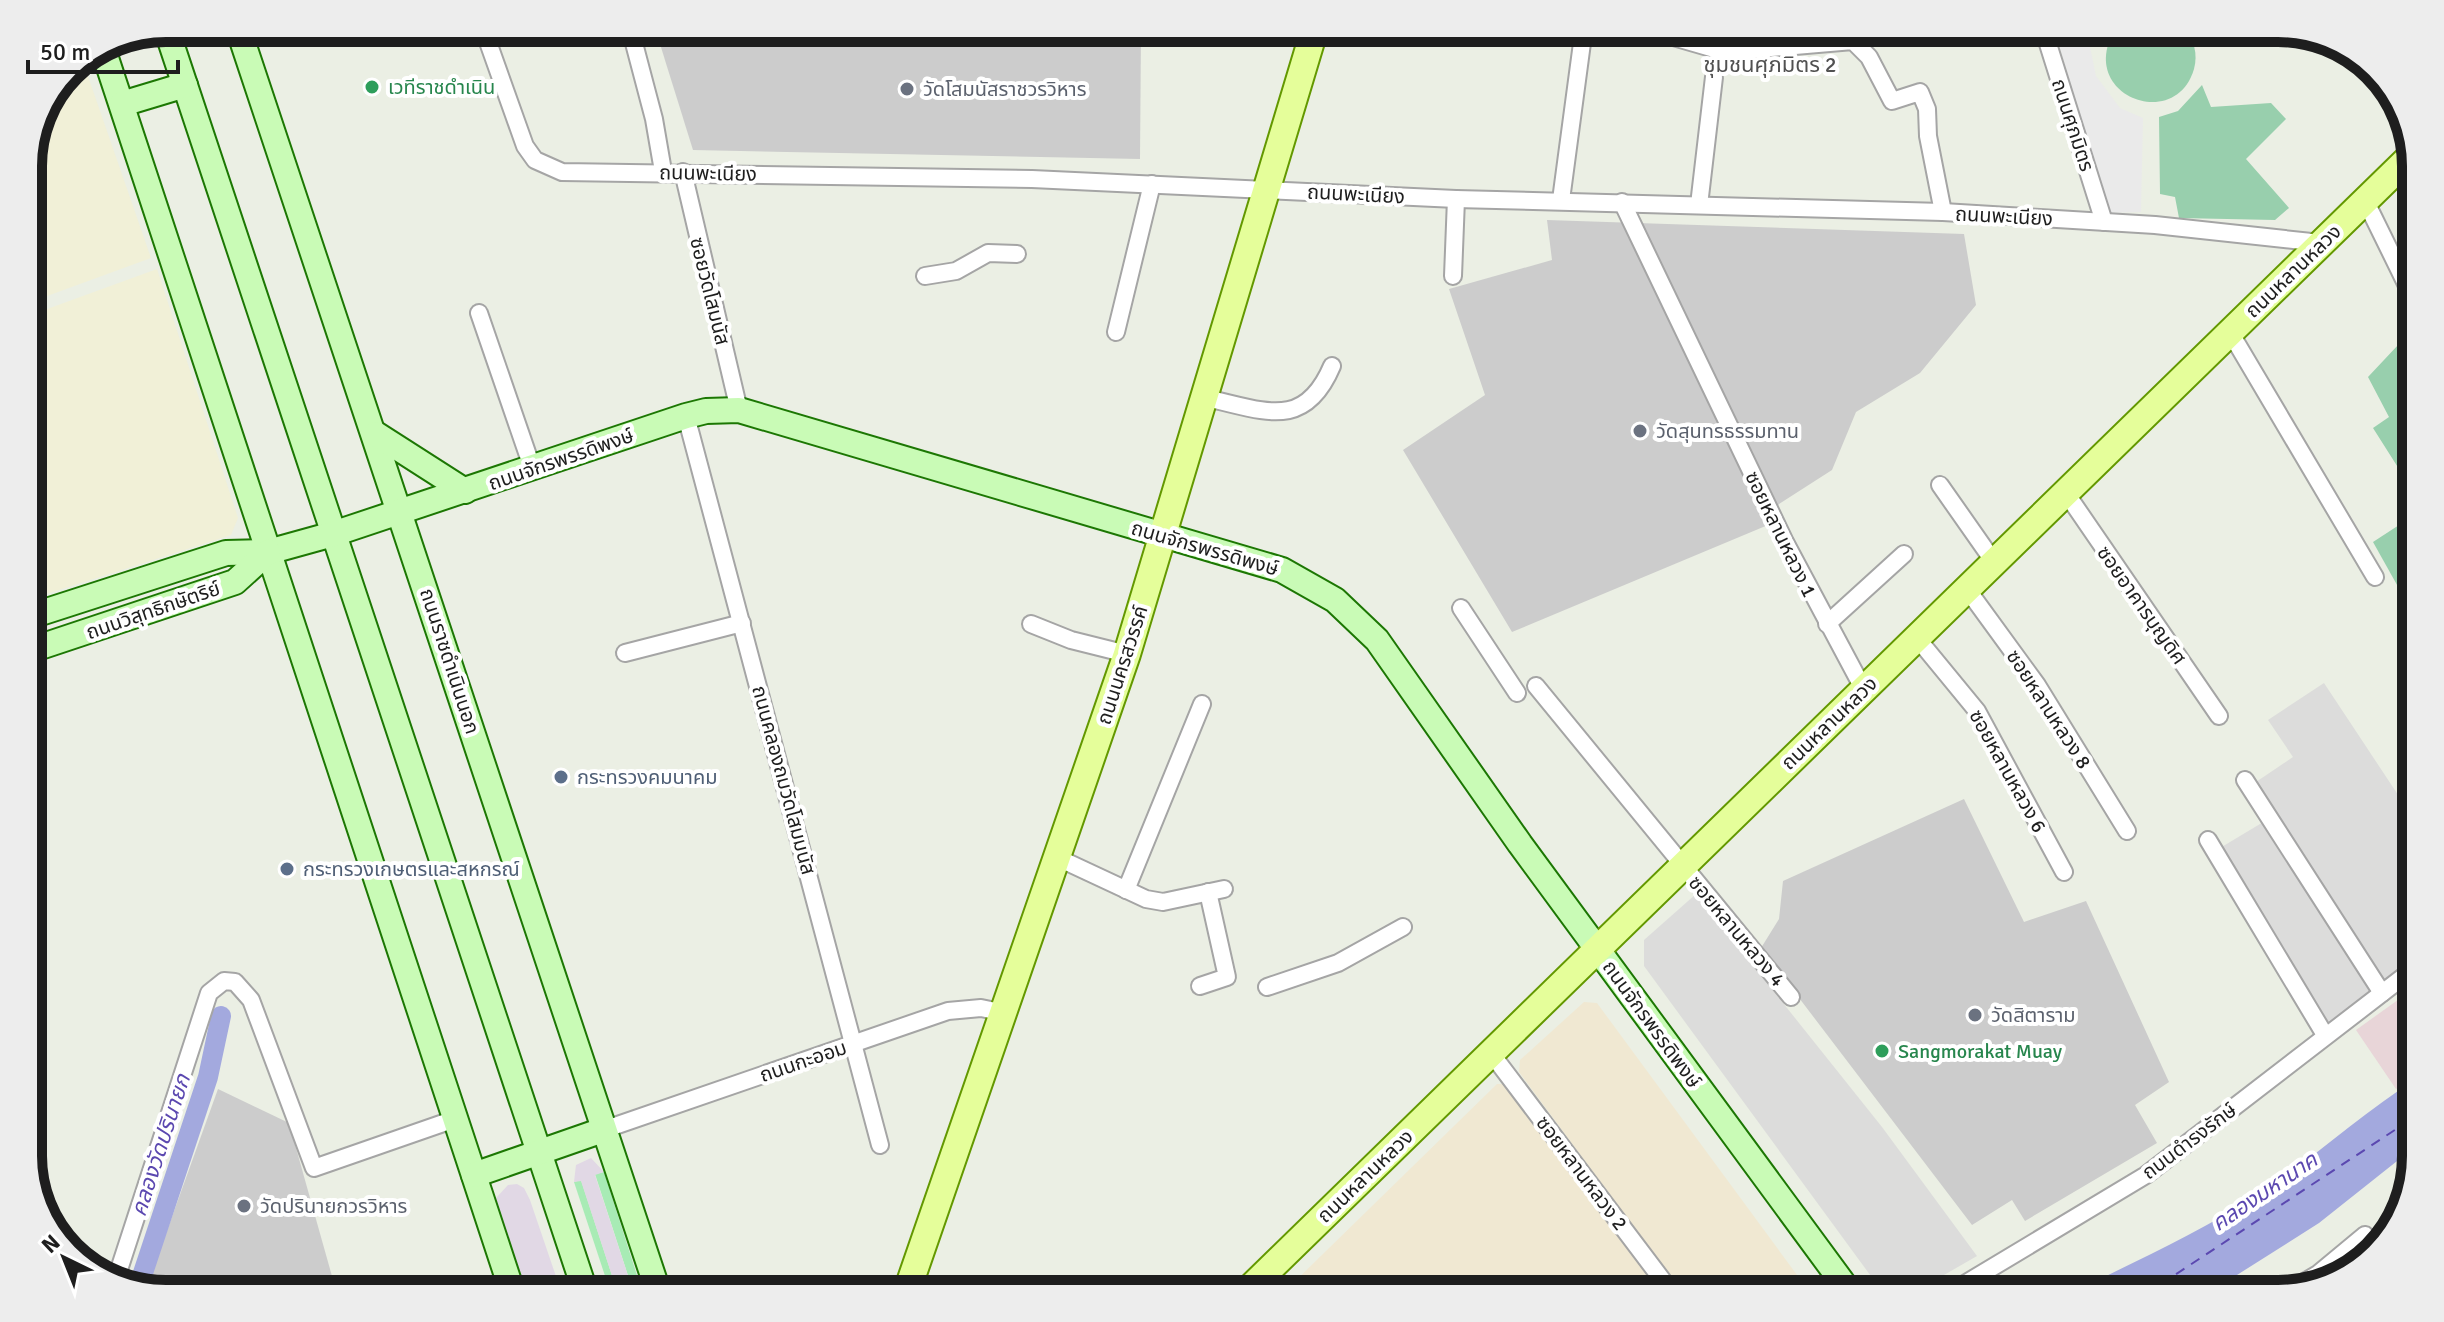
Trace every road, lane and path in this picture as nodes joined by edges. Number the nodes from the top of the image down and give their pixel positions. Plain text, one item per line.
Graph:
1 (171, 42) edge
2 (243, 42) edge
3 (488, 42) edge
4 (634, 42) edge
5 (1311, 42) edge
6 (1582, 42) edge
7 (1690, 42) edge
8 (1841, 42) edge
9 (1854, 42) edge
10 (2047, 42) edge
11 (106, 58) edge
12 (1714, 77) dead end
13 (185, 85) junction
14 (122, 104) junction
15 (2402, 165) edge
16 (663, 171) junction
17 (683, 172) junction
18 (1152, 184) junction
19 (1268, 189) junction
20 (1456, 199) junction
21 (1561, 200) junction
22 (2365, 200) junction
23 (1622, 202) junction
24 (1699, 205) junction
25 (1943, 212) junction
26 (2104, 222) junction
27 (2321, 243) junction
28 (1017, 254) dead end
29 (2402, 268) edge
30 (925, 276) dead end
31 (1453, 276) dead end
32 (479, 313) dead end
33 (1116, 332) dead end
34 (2230, 332) junction
35 (1332, 366) dead end
36 (1206, 398) junction
37 (739, 410) junction
38 (686, 416) junction
39 (376, 434) junction
40 (533, 470) junction
41 (1940, 485) dead end
42 (465, 491) junction
43 (2066, 493) junction
44 (401, 511) junction
45 (333, 534) junction
46 (1163, 535) junction
47 (268, 552) junction
48 (1904, 554) dead end
49 (1994, 562) junction
50 (2375, 577) dead end
51 (1967, 589) junction
52 (1461, 608) dead end
53 (42, 612) edge
54 (742, 623) junction
55 (1031, 624) dead end
56 (1827, 624) junction
57 (1917, 638) junction
58 (42, 646) edge
59 (625, 653) dead end
60 (1127, 654) junction
61 (1536, 686) dead end
62 (1864, 690) junction
63 (1517, 693) dead end
64 (1202, 704) dead end
65 (2219, 716) dead end
66 (2245, 780) dead end
67 (2127, 831) dead end
68 (2208, 840) dead end
69 (1056, 857) junction
70 (1683, 866) junction
71 (2064, 872) dead end
72 (1126, 890) junction
73 (1403, 927) dead end
74 (1597, 949) junction
75 (2402, 978) edge
76 (1200, 986) dead end
77 (1267, 987) dead end
78 (2382, 993) junction
79 (1791, 997) dead end
80 (1005, 1013) junction
81 (2325, 1035) junction
82 (852, 1043) junction
83 (1491, 1053) junction
84 (455, 1119) junction
85 (603, 1130) junction
86 (880, 1145) dead end
87 (539, 1152) junction
88 (474, 1175) junction
89 (2365, 1235) dead end
90 (2329, 1269) edge
91 (119, 1270) edge
92 (508, 1280) edge
93 (581, 1280) edge
94 (654, 1280) edge
95 (911, 1280) edge
96 (1258, 1280) edge
97 (1662, 1280) edge
98 (1841, 1280) edge
99 (1971, 1280) edge

1 - 13 main road
2 - 39 main road, ถนนราชดำเนินนอก
3 - 16 street, ถนนพะเนียง
4 - 16 street
5 - 19 main road, ถนนนครสวรรค์
6 - 21 street
7 - 8 street
9 - 25 street
10 - 26 street, ถนนศุภมิตร
11 - 14 main road
12 - 24 street
13 - 14 main road
13 - 45 main road
14 - 47 main road
15 - 22 main road, ถนนหลานหลวง
16 - 17 street, ถนนพะเนียง
17 - 18 street, ถนนพะเนียง
17 - 37 street, ซอยวัดโสมนัส
18 - 19 street, ถนนพะเนียง
18 - 33 street
19 - 20 street, ถนนพะเนียง
19 - 36 main road, ถนนนครสวรรค์
20 - 21 street, ถนนพะเนียง
20 - 31 street
21 - 23 street, ถนนพะเนียง
22 - 27 main road, ถนนหลานหลวง
22 - 29 street
23 - 24 street, ถนนพะเนียง
23 - 56 street, ซอยหลานหลวง 1
24 - 25 street, ถนนพะเนียง
25 - 26 street, ถนนพะเนียง
26 - 27 street, ถนนพะเนียง
27 - 34 main road, ถนนหลานหลวง
28 - 30 street
32 - 40 street
34 - 43 main road, ถนนหลานหลวง
34 - 50 street
35 - 36 street
36 - 46 main road, ถนนนครสวรรค์
37 - 38 main road, ถนนจักรพรรดิพงษ์
37 - 46 main road, ถนนจักรพรรดิพงษ์
38 - 40 main road, ถนนจักรพรรดิพงษ์
38 - 54 street, ถนนคลองถมวัดโสมมนัส
39 - 42 main road
39 - 44 main road, ถนนราชดำเนินนอก
40 - 42 main road, ถนนจักรพรรดิพงษ์
41 - 49 street
42 - 44 main road, ถนนจักรพรรดิพงษ์
43 - 49 main road, ถนนหลานหลวง
43 - 65 street, ซอยอาคารบุญดิศ
44 - 45 main road, ถนนจักรพรรดิพงษ์
44 - 85 main road, ถนนราชดำเนินนอก
45 - 47 main road, ถนนวิสุทธิกษัตริย์
45 - 87 main road
46 - 60 main road, ถนนนครสวรรค์
46 - 74 main road, ถนนจักรพรรดิพงษ์
47 - 53 main road, ถนนวิสุทธิกษัตริย์
47 - 58 main road, ถนนวิสุทธิกษัตริย์
47 - 84 main road
48 - 56 street
49 - 51 main road, ถนนหลานหลวง
51 - 57 main road, ถนนหลานหลวง
51 - 67 street, ซอยหลานหลวง 8
52 - 63 street
54 - 59 street
54 - 82 street, ถนนคลองถมวัดโสมมนัส
55 - 60 street
56 - 62 street, ซอยหลานหลวง 1
57 - 62 main road, ถนนหลานหลวง
57 - 71 street, ซอยหลานหลวง 6
60 - 69 main road, ถนนนครสวรรค์
61 - 70 street, ซอยหลานหลวง 4
62 - 70 main road, ถนนหลานหลวง
64 - 72 street
66 - 78 street
68 - 81 street
69 - 72 street
69 - 80 main road, ถนนนครสวรรค์
70 - 74 main road, ถนนหลานหลวง
70 - 79 street, ซอยหลานหลวง 4
72 - 76 street
73 - 77 street
74 - 83 main road, ถนนหลานหลวง
74 - 98 main road, ถนนจักรพรรดิพงษ์
75 - 78 street, ถนนดำรงรักษ์
78 - 81 street, ถนนดำรงรักษ์
80 - 82 street, ถนนกะออม
80 - 95 main road, ถนนนครสวรรค์
81 - 99 street, ถนนดำรงรักษ์
82 - 85 street, ถนนกะออม
82 - 86 street, ถนนคลองถมวัดโสมมนัส
83 - 96 main road, ถนนหลานหลวง
83 - 97 street, ซอยหลานหลวง 2
84 - 88 main road
84 - 91 street
85 - 87 main road
85 - 94 main road, ถนนราชดำเนินนอก
87 - 88 main road
87 - 93 main road
88 - 92 main road
89 - 90 street

